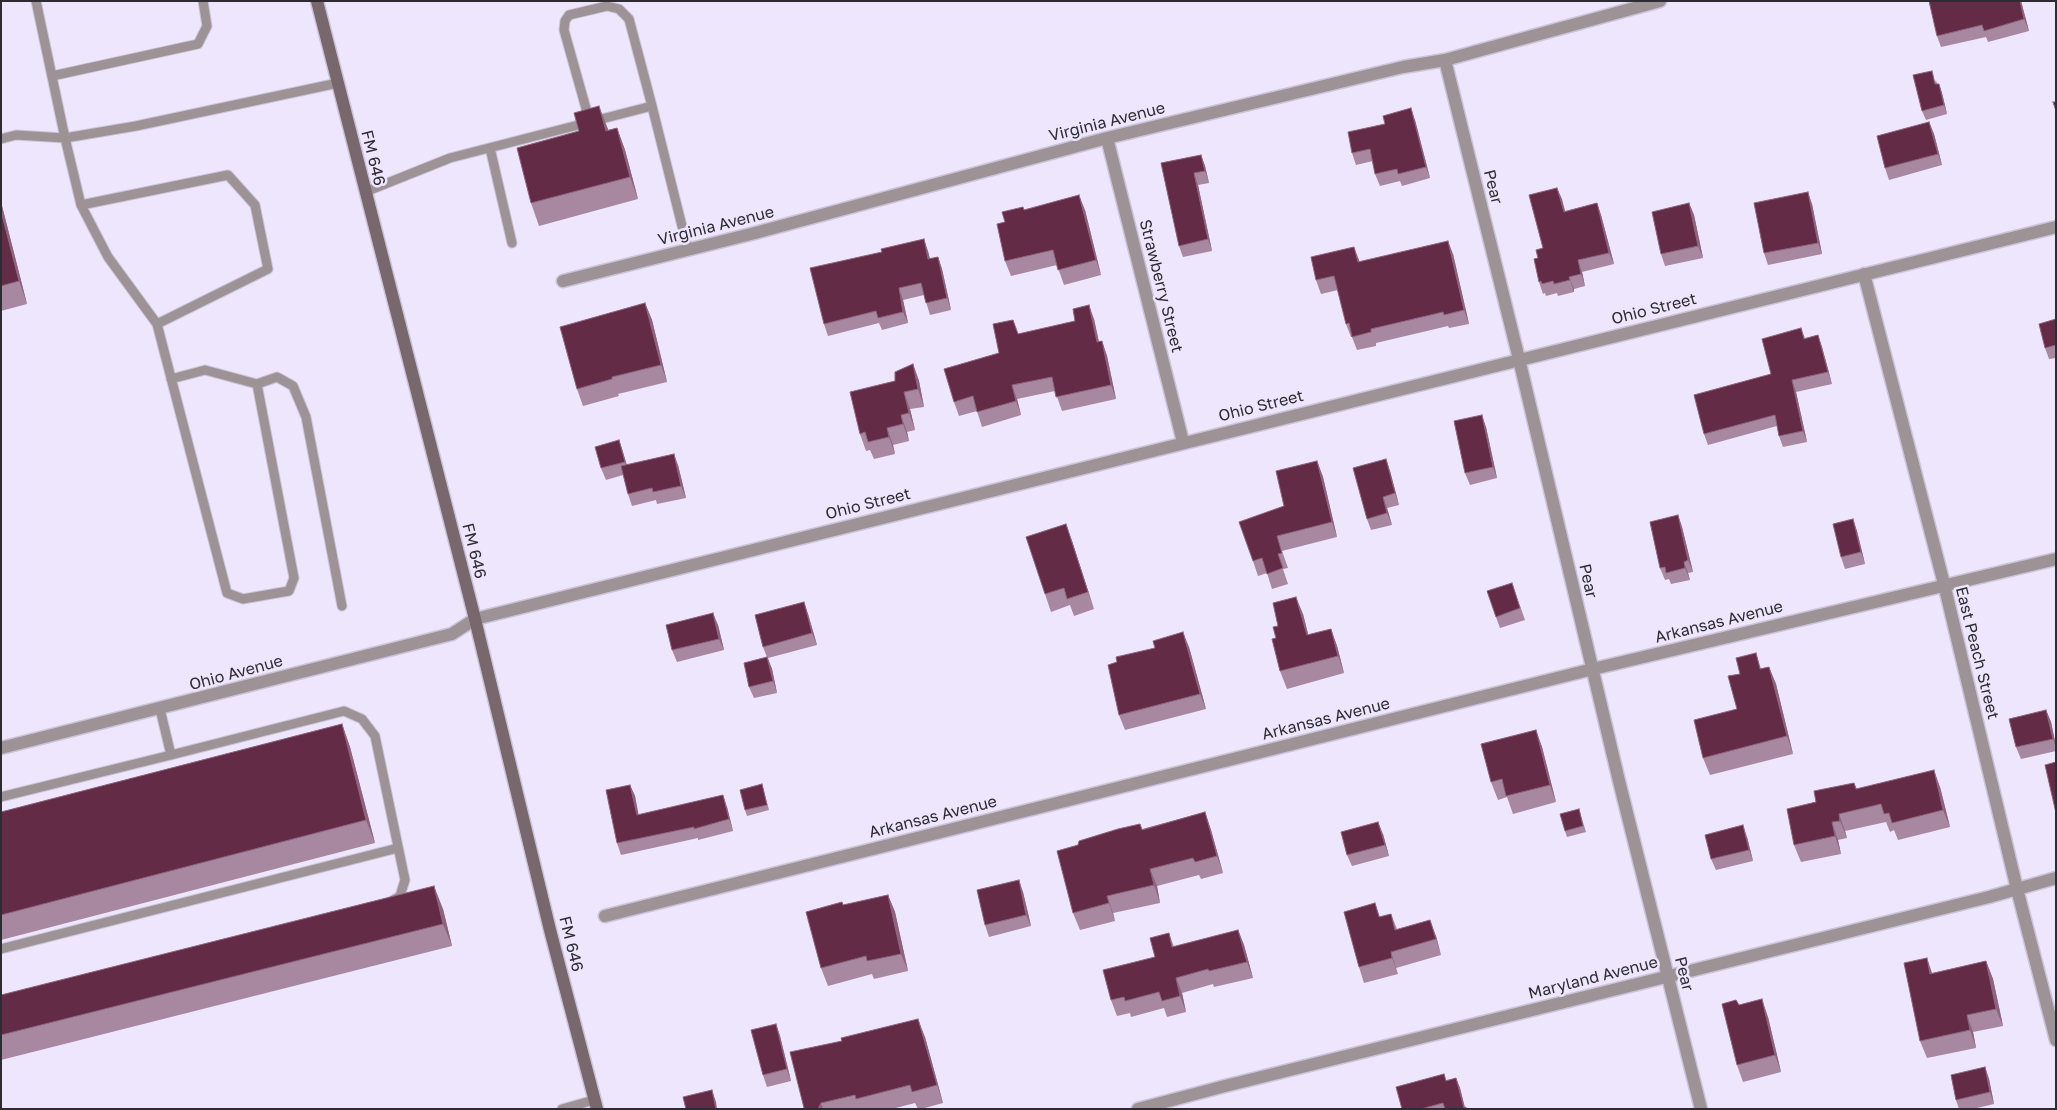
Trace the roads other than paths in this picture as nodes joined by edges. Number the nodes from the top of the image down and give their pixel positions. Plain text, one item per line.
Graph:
1 (36, 1) edge
2 (203, 1) edge
3 (317, 1) edge
4 (1660, 1) edge
5 (1445, 60) junction
6 (52, 76) junction
7 (338, 83) junction
8 (652, 106) junction
9 (590, 121) junction
10 (1, 138) edge
11 (65, 138) junction
12 (1107, 138) junction
13 (490, 148) junction
14 (365, 192) junction
15 (81, 204) junction
16 (2056, 227) edge
17 (512, 243) dead end
18 (688, 250) junction
19 (1864, 274) junction
20 (563, 281) dead end
21 (156, 324) junction
22 (1519, 359) junction
23 (171, 379) junction
24 (256, 384) junction
25 (1183, 442) junction
26 (2056, 559) edge
27 (1944, 584) junction
28 (342, 606) dead end
29 (475, 619) junction
30 (1593, 669) junction
31 (160, 709) junction
32 (1, 748) edge
33 (171, 754) junction
34 (1, 797) edge
35 (398, 848) junction
36 (2056, 878) edge
37 (2017, 890) junction
38 (386, 905) edge
39 (605, 916) dead end
40 (1, 949) edge
41 (1668, 976) junction
42 (2056, 1040) edge
43 (595, 1104) edge
44 (562, 1109) edge
45 (1138, 1109) edge
46 (1701, 1109) edge

1 - 6 lane
2 - 6 lane
3 - 7 main road, FM 646 / FM 646
4 - 5 street, Virginia Avenue
5 - 12 street, Virginia Avenue
5 - 22 street, Pear
6 - 11 lane
7 - 11 lane
7 - 14 main road, FM 646 / FM 646
8 - 9 lane
8 - 9 lane
8 - 18 lane
9 - 13 lane
10 - 11 lane
11 - 15 lane
12 - 18 street, Virginia Avenue
12 - 25 street, Strawberry Street
13 - 14 lane
13 - 17 lane
14 - 29 main road, FM 646 / FM 646
15 - 21 lane
15 - 21 lane
16 - 19 street, Ohio Street
18 - 20 street, Virginia Avenue
19 - 22 street, Ohio Street
19 - 27 street, East Peach Street
21 - 23 lane
22 - 25 street, Ohio Street
22 - 30 street, Pear
23 - 24 lane
23 - 24 lane
24 - 28 lane
25 - 29 street, Ohio Street
26 - 27 street, Arkansas Avenue
27 - 30 street, Arkansas Avenue
27 - 37 street, East Peach Street
29 - 31 street, Ohio Avenue
29 - 43 main road, FM 646 / FM 646
30 - 39 street, Arkansas Avenue
30 - 41 street, Pear
31 - 32 street, Ohio Avenue
31 - 33 lane
33 - 34 lane
33 - 35 lane
35 - 38 lane
35 - 40 lane
36 - 37 street, Maryland Avenue
37 - 41 street, Maryland Avenue
37 - 42 street, East Peach Street
41 - 45 street, Maryland Avenue
41 - 46 street, Pear
43 - 44 lane

